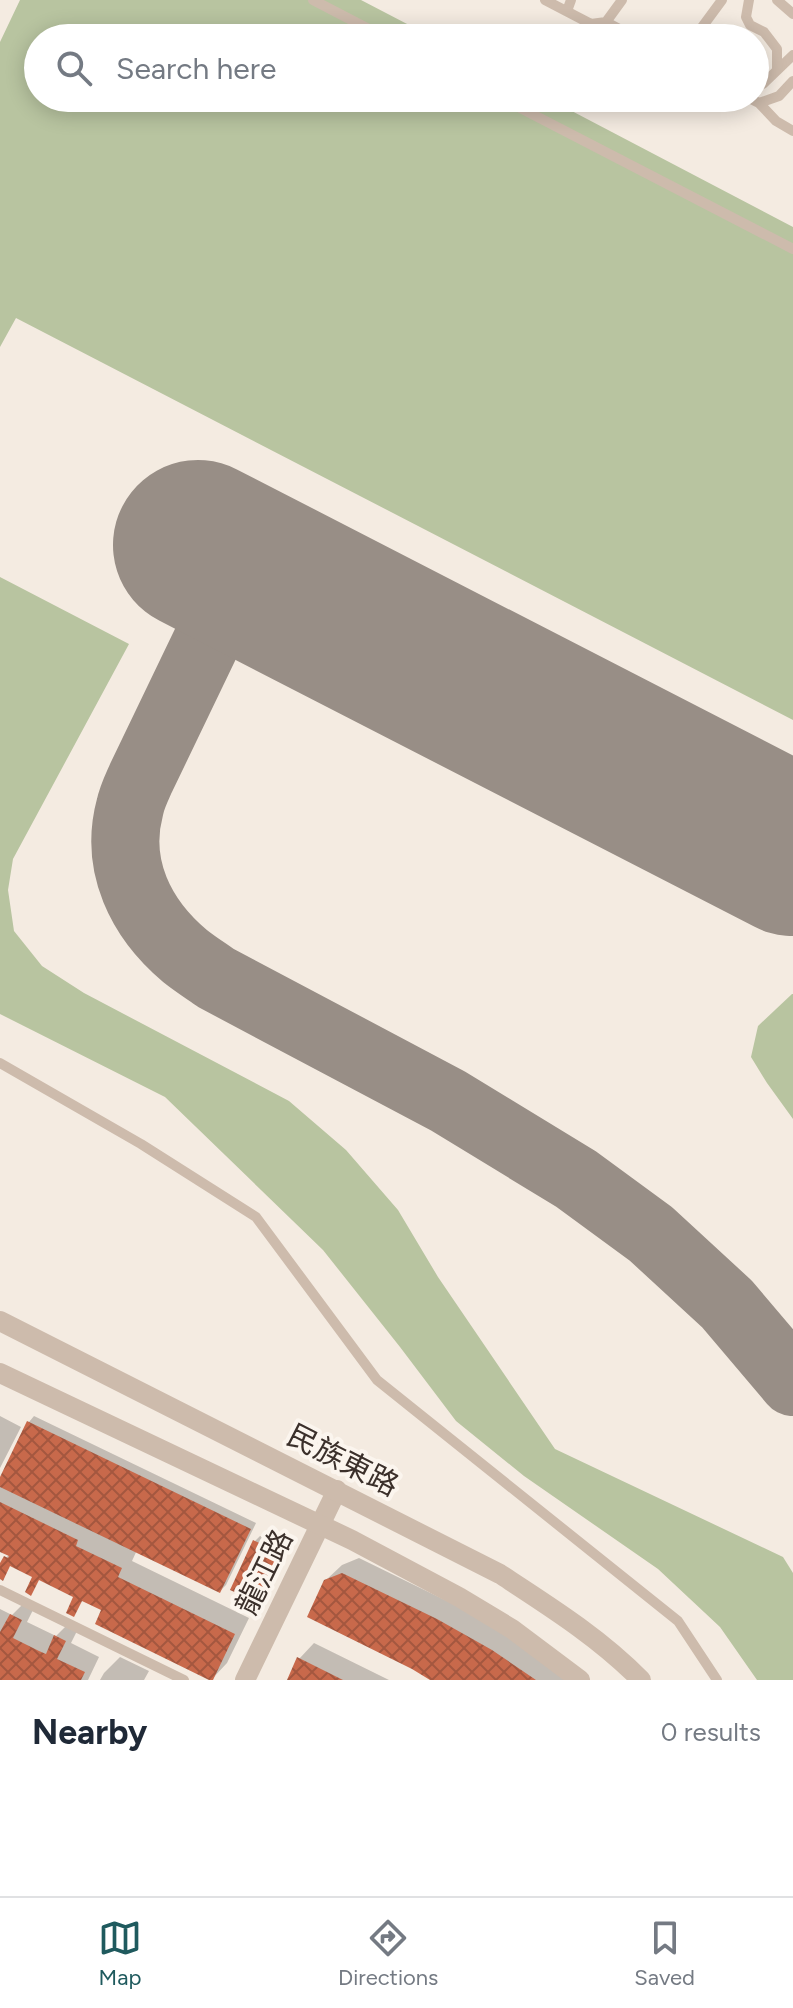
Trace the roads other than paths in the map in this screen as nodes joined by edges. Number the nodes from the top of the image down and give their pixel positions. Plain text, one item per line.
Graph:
1 (313, 0) edge
2 (545, 0) edge
3 (571, 0) edge
4 (622, 0) edge
5 (722, 0) edge
6 (749, 0) edge
7 (777, 0) edge
8 (567, 11) junction
9 (793, 14) edge
10 (606, 22) junction
11 (359, 24) edge
12 (610, 24) edge
13 (704, 24) edge
14 (750, 24) edge
15 (769, 39) edge
16 (793, 55) edge
17 (777, 70) junction
18 (769, 78) edge
19 (793, 81) edge
20 (769, 98) edge
21 (528, 112) edge
22 (767, 112) edge
23 (793, 131) edge
24 (793, 249) edge
25 (0, 1063) edge
26 (0, 1321) edge
27 (0, 1373) edge
28 (337, 1490) junction
29 (320, 1525) junction
30 (0, 1590) edge
31 (184, 1680) edge
32 (245, 1680) edge
33 (580, 1680) edge
34 (641, 1680) edge
35 (717, 1680) edge

1 - 11 lane
2 - 8 lane
3 - 8 lane
4 - 10 lane
5 - 13 lane
6 - 14 lane
7 - 9 lane
8 - 10 lane
10 - 12 lane
15 - 17 lane
16 - 17 lane
17 - 18 lane
19 - 20 lane
21 - 24 lane
22 - 23 lane
25 - 35 lane
26 - 28 street, 民族東路
27 - 29 street
28 - 29 street, 龍江路
28 - 34 street, 民族東路
29 - 32 street, 龍江路
29 - 33 street
30 - 31 lane

